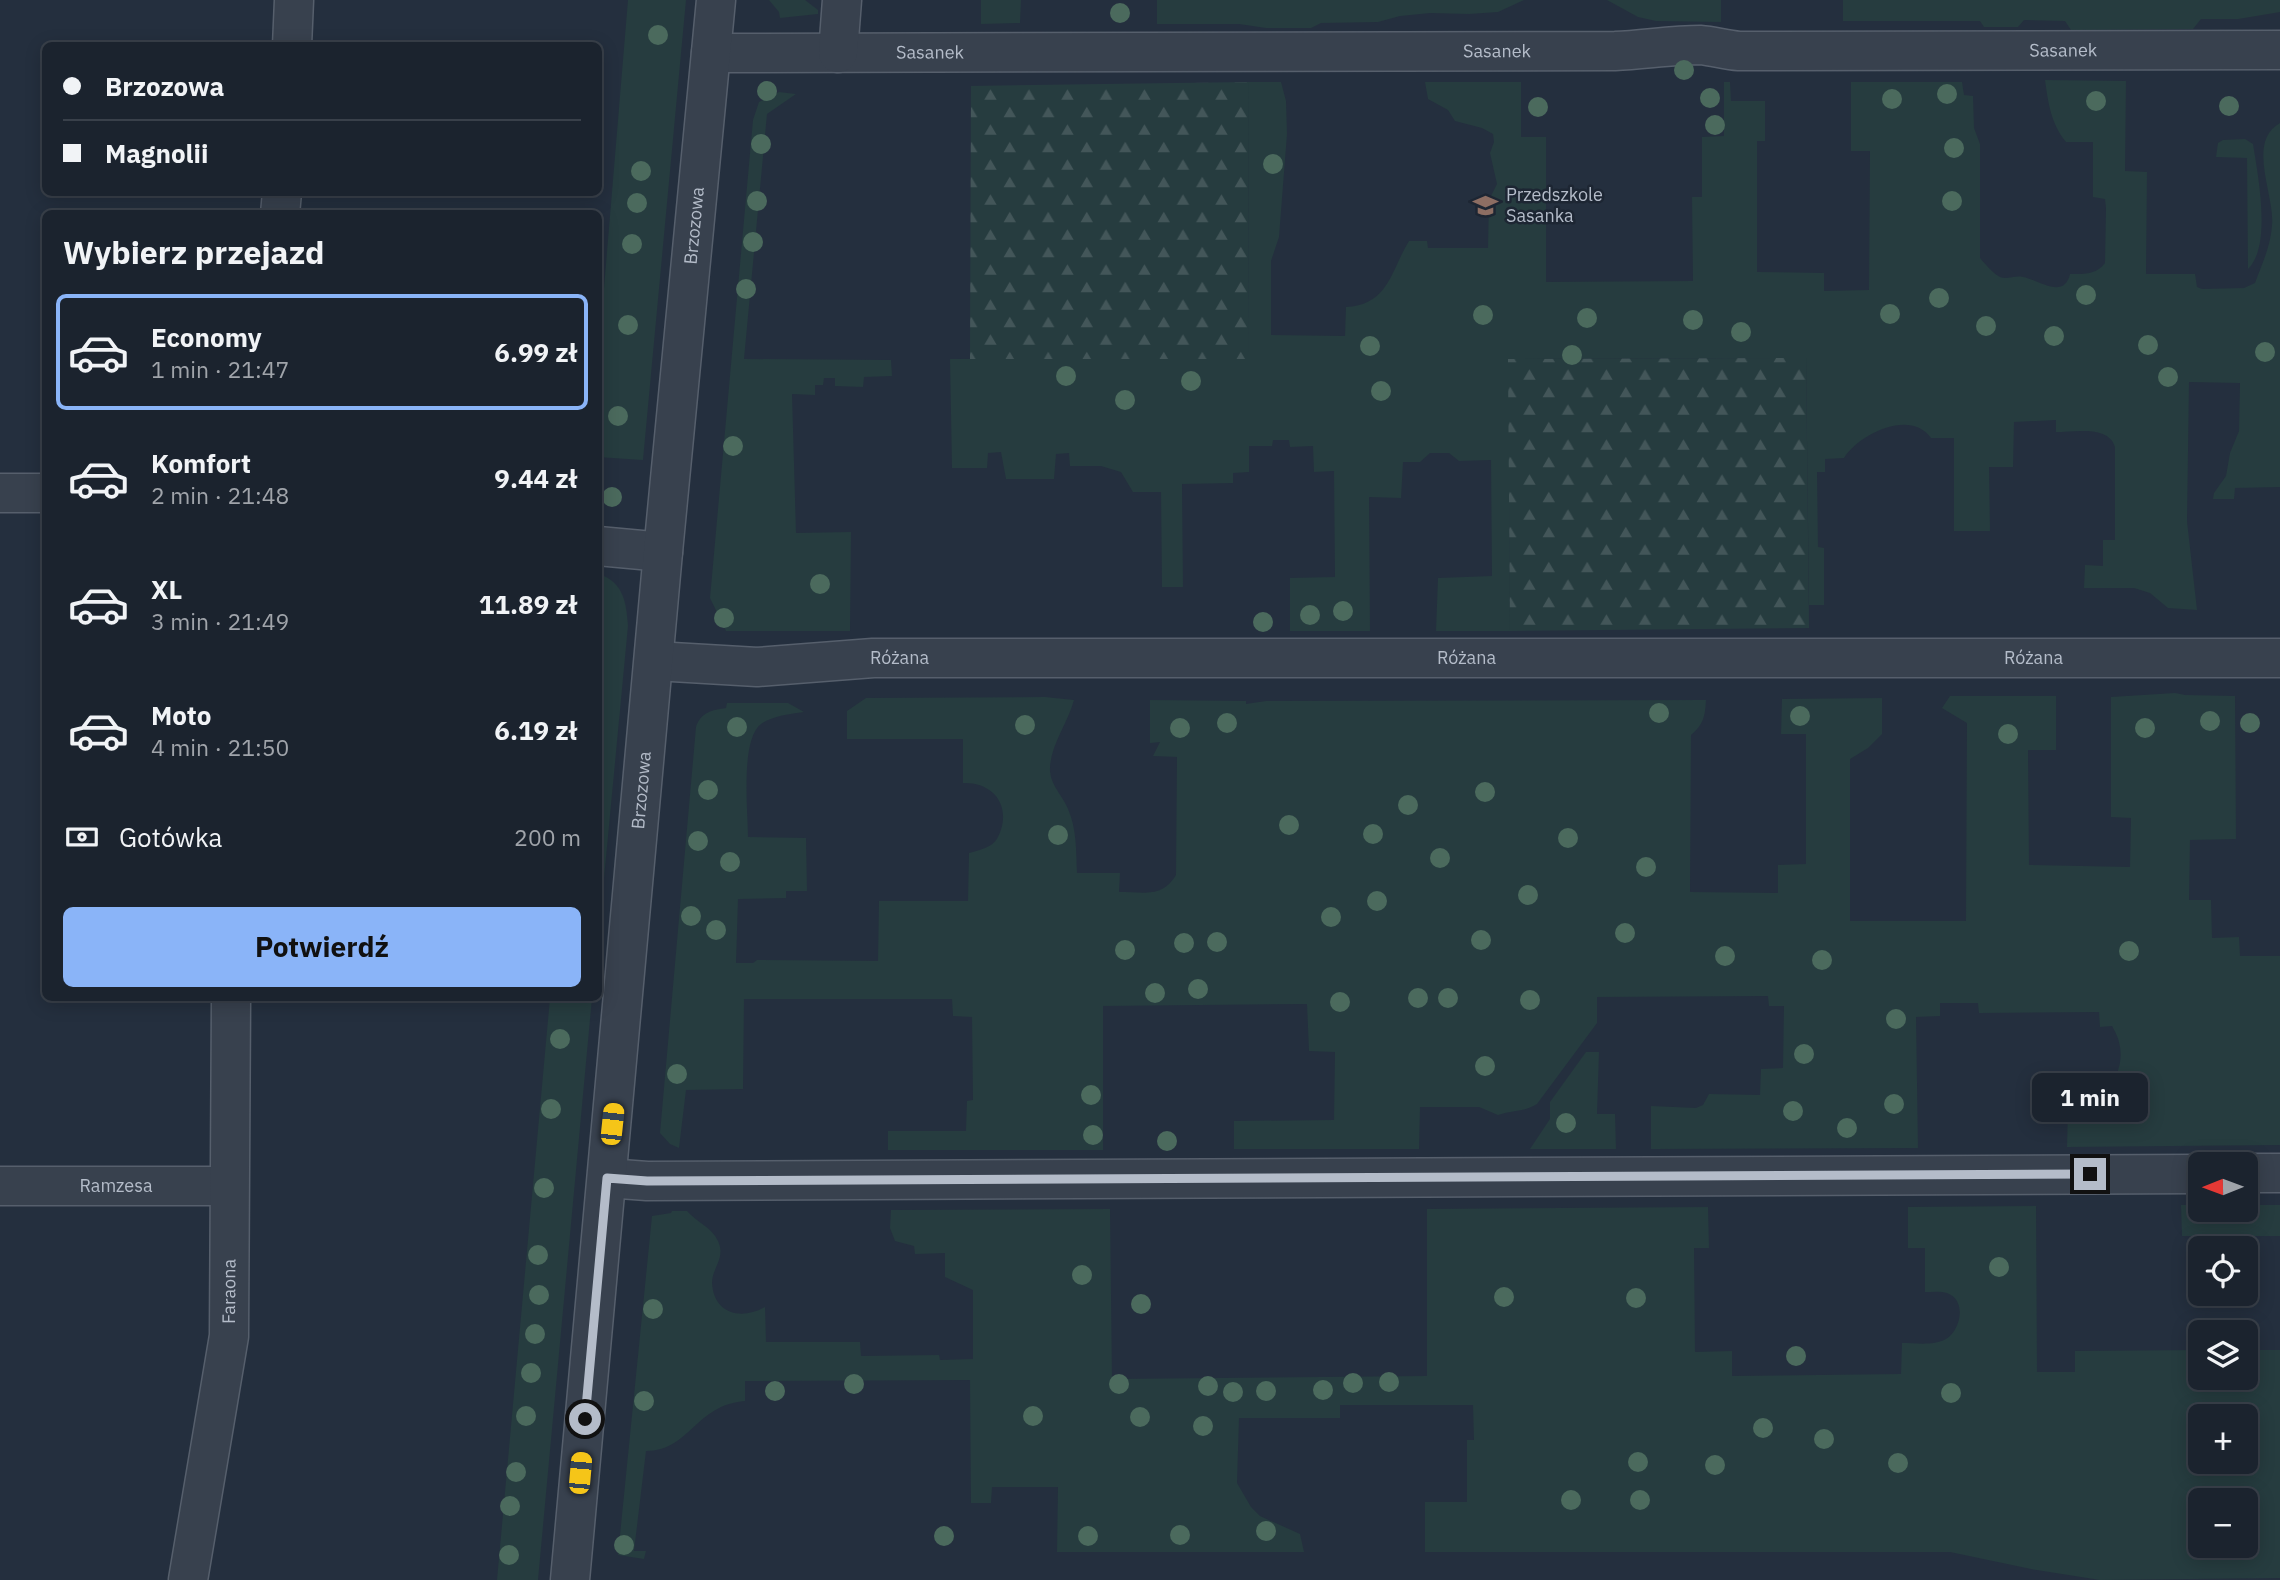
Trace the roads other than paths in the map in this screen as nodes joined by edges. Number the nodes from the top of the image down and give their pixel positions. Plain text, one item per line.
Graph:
1 (294, 0) edge
2 (716, 0) edge
3 (842, 0) edge
4 (292, 42) edge
5 (2280, 50) edge
6 (712, 53) junction
7 (838, 53) junction
8 (0, 493) edge
9 (42, 493) edge
10 (602, 546) edge
11 (663, 552) junction
12 (2280, 657) edge
13 (655, 661) junction
14 (231, 1001) edge
15 (2258, 1173) edge
16 (2280, 1173) edge
17 (2188, 1174) edge
18 (607, 1178) junction
19 (0, 1185) edge
20 (229, 1186) junction
21 (188, 1580) edge
22 (570, 1580) edge

1 - 4 street
2 - 6 street, Brzozowa
3 - 7 street
5 - 7 street, Sasanek
6 - 7 street, Sasanek
6 - 11 street, Brzozowa
8 - 9 street
10 - 11 street
11 - 13 street, Brzozowa
12 - 13 street, Różana
13 - 18 street, Brzozowa
14 - 20 street, Faraona
15 - 16 street
17 - 18 street
18 - 22 street, Brzozowa
19 - 20 street, Ramzesa
20 - 21 street, Faraona

